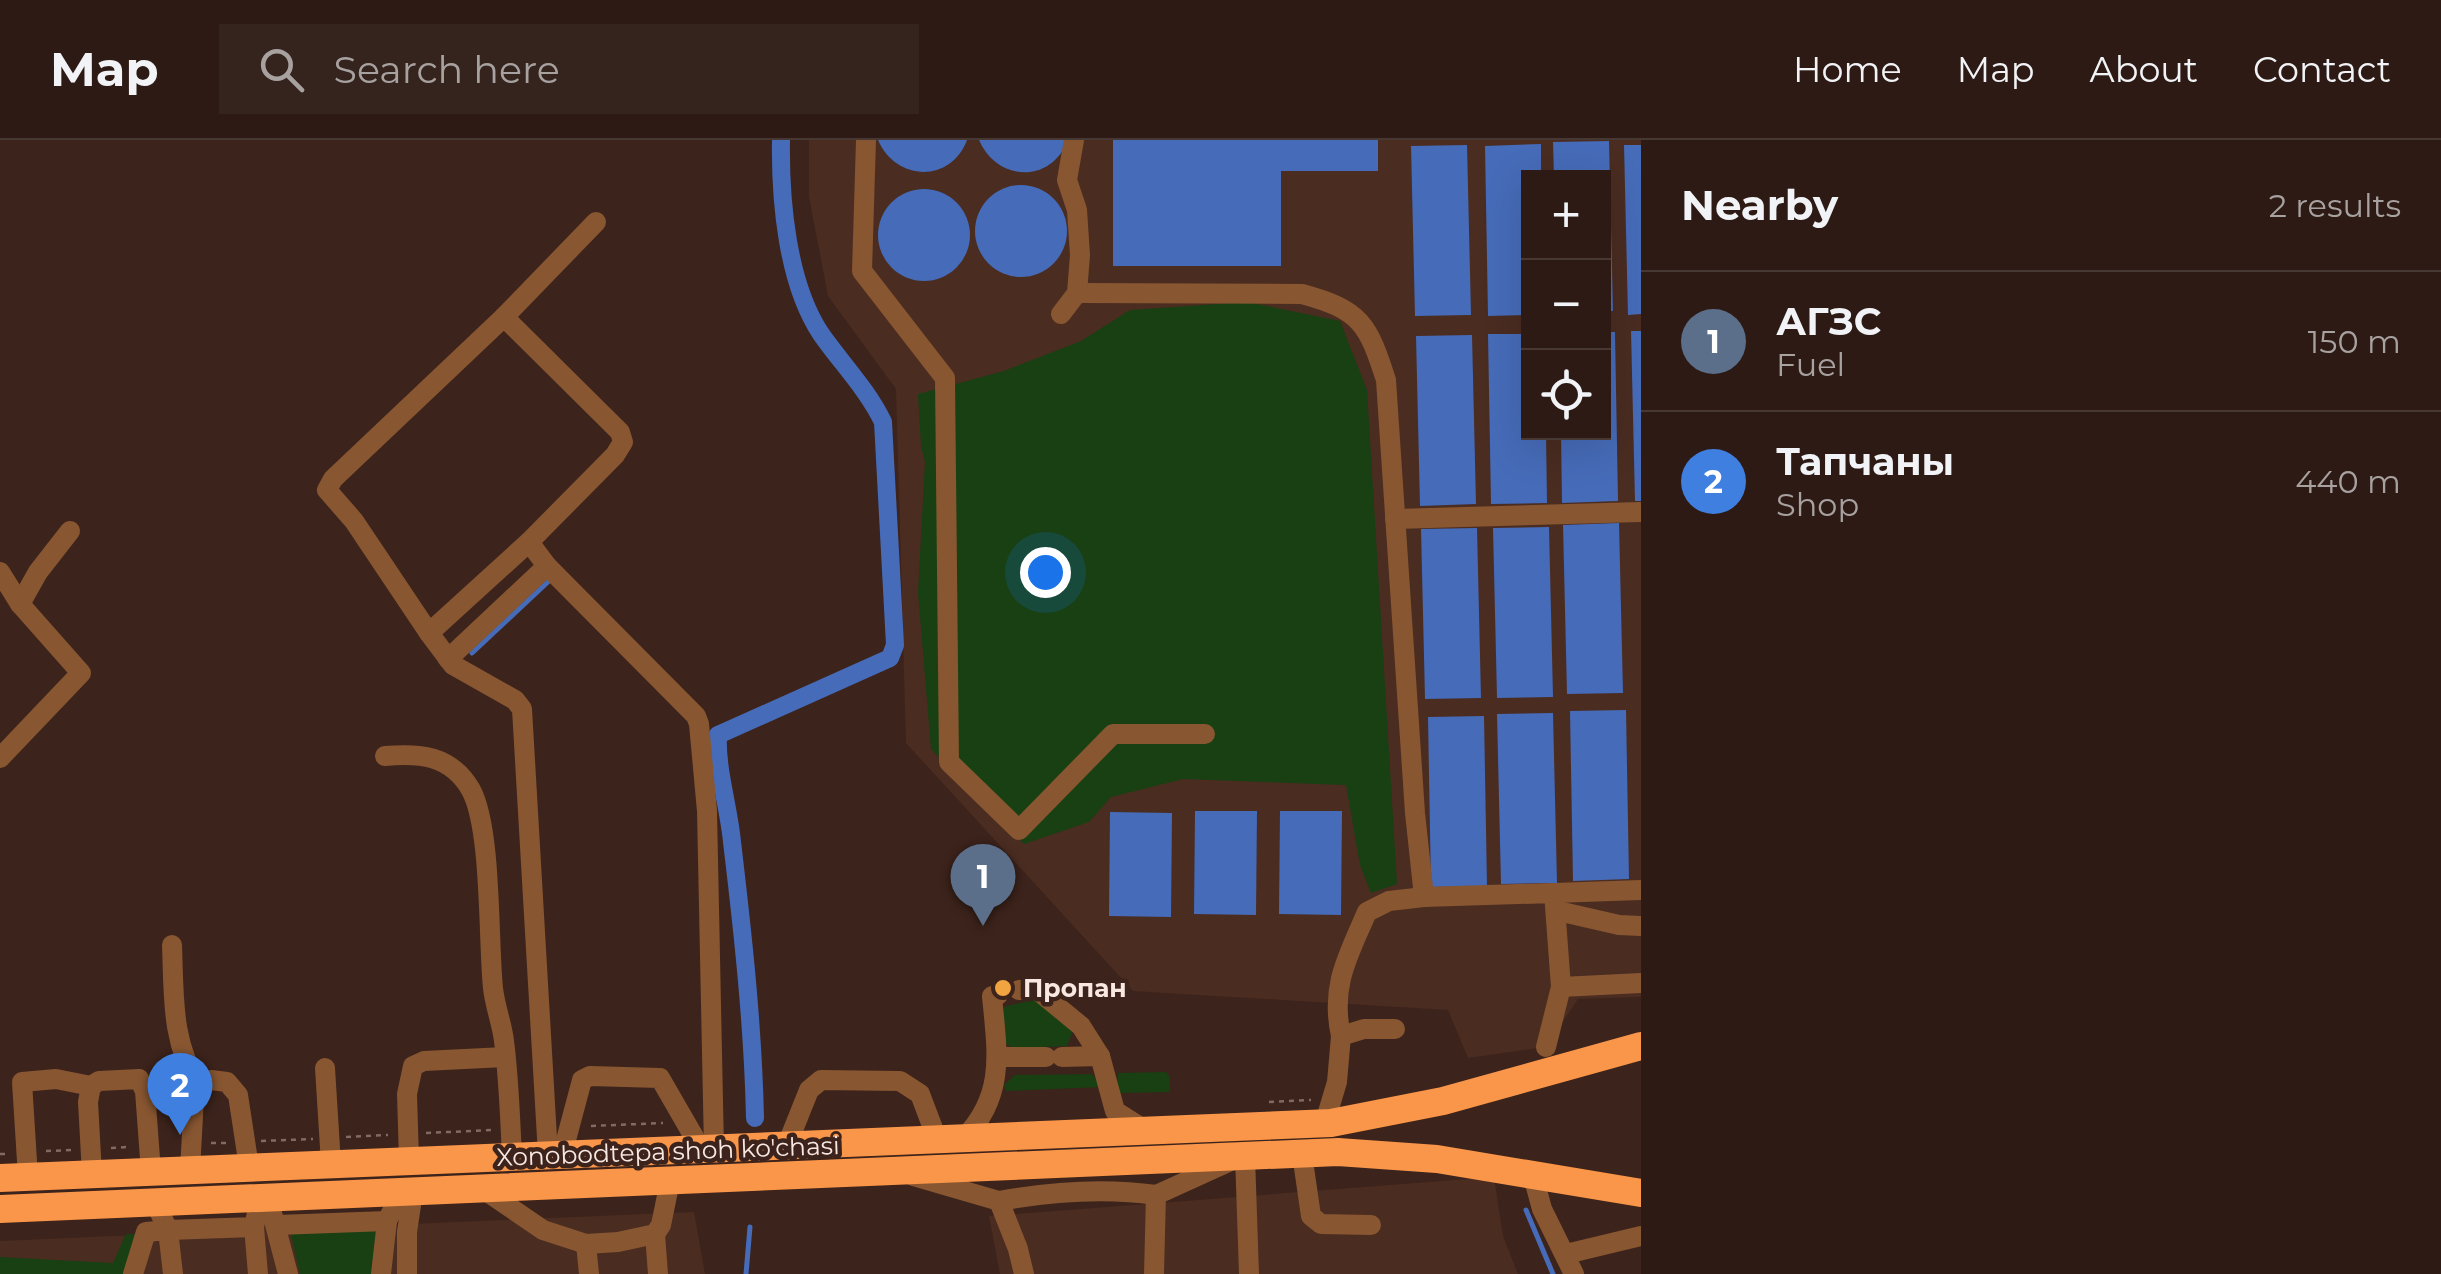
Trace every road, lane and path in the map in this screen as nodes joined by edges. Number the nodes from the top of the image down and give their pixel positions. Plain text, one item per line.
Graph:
1 (866, 140) edge
2 (1074, 140) edge
3 (596, 222) dead end
4 (1077, 293) junction
5 (1061, 314) dead end
6 (504, 317) junction
7 (1641, 512) edge
8 (1395, 519) junction
9 (70, 531) dead end
10 (528, 542) junction
11 (547, 566) junction
12 (0, 572) edge
13 (20, 604) junction
14 (428, 633) junction
15 (448, 659) junction
16 (1206, 734) dead end
17 (385, 756) dead end
18 (0, 758) edge
19 (1641, 890) edge
20 (1424, 897) junction
21 (1556, 902) junction
22 (1641, 926) edge
23 (172, 945) dead end
24 (1641, 982) edge
25 (1561, 987) junction
26 (1395, 1028) dead end
27 (1341, 1036) junction
28 (1641, 1046) edge
29 (1546, 1047) dead end
30 (1100, 1056) junction
31 (505, 1057) junction
32 (998, 1058) junction
33 (325, 1068) dead end
34 (91, 1086) junction
35 (199, 1086) junction
36 (1328, 1122) junction
37 (1145, 1130) junction
38 (1060, 1134) junction
39 (951, 1139) junction
40 (788, 1146) junction
41 (708, 1149) junction
42 (639, 1152) junction
43 (1302, 1154) junction
44 (555, 1155) junction
45 (512, 1156) junction
46 (1244, 1156) junction
47 (408, 1160) junction
48 (330, 1164) junction
49 (1061, 1164) junction
50 (250, 1167) junction
51 (190, 1170) junction
52 (896, 1171) junction
53 (151, 1172) junction
54 (88, 1174) junction
55 (1533, 1176) junction
56 (14, 1178) edge
57 (658, 1181) junction
58 (483, 1189) junction
59 (408, 1192) junction
60 (1641, 1193) edge
61 (1156, 1196) junction
62 (262, 1198) junction
63 (999, 1201) junction
64 (155, 1202) junction
65 (86, 1206) junction
66 (0, 1209) edge
67 (387, 1221) junction
68 (277, 1225) junction
69 (1370, 1225) dead end
70 (254, 1227) junction
71 (168, 1230) junction
72 (655, 1234) junction
73 (1641, 1236) edge
74 (586, 1244) junction
75 (1570, 1264) edge
76 (134, 1274) edge
77 (173, 1274) edge
78 (258, 1274) edge
79 (288, 1274) edge
80 (381, 1274) edge
81 (408, 1274) edge
82 (589, 1274) edge
83 (658, 1274) edge
84 (1024, 1274) edge
85 (1154, 1274) edge
86 (1249, 1274) edge

1 - 16 street
2 - 4 street
3 - 6 street
4 - 5 street
4 - 8 street
6 - 10 street
6 - 14 street
7 - 8 street
8 - 20 street
9 - 13 street
10 - 11 street
10 - 14 street
11 - 15 street
11 - 41 street
12 - 13 street
13 - 18 street
14 - 15 street
15 - 44 street
17 - 31 street
19 - 21 street
20 - 21 street
20 - 27 street
21 - 22 street
21 - 25 street
23 - 35 street
24 - 25 street
25 - 29 street
26 - 27 street
27 - 36 street
28 - 36 highway, Xonobodtepa shoh ko'chasi
30 - 32 street
30 - 32 street
30 - 37 street
31 - 45 street
31 - 47 street
32 - 39 street
33 - 48 street
34 - 53 street
34 - 54 street
34 - 56 street
35 - 50 street
35 - 51 street
36 - 37 highway, Xonobodtepa shoh ko'chasi
37 - 38 highway, Xonobodtepa shoh ko'chasi
38 - 39 highway, Xonobodtepa shoh ko'chasi
38 - 49 highway
39 - 40 highway, Xonobodtepa shoh ko'chasi
39 - 40 street
40 - 41 highway, Xonobodtepa shoh ko'chasi
41 - 42 highway, Xonobodtepa shoh ko'chasi
41 - 44 street
42 - 44 highway, Xonobodtepa shoh ko'chasi
42 - 57 highway
43 - 46 highway, Xonobodtepa shoh ko'chasi
43 - 55 highway, Xonobodtepa shoh ko'chasi
43 - 69 street
44 - 45 highway, Xonobodtepa shoh ko'chasi
45 - 47 highway, Xonobodtepa shoh ko'chasi
46 - 49 highway, Xonobodtepa shoh ko'chasi
46 - 61 street
46 - 86 street
47 - 48 highway, Xonobodtepa shoh ko'chasi
48 - 50 highway, Xonobodtepa shoh ko'chasi
49 - 52 highway, Xonobodtepa shoh ko'chasi
50 - 51 highway, Xonobodtepa shoh ko'chasi
51 - 53 highway, Xonobodtepa shoh ko'chasi
52 - 57 highway, Xonobodtepa shoh ko'chasi
52 - 63 street
53 - 54 highway, Xonobodtepa shoh ko'chasi
54 - 56 highway, Xonobodtepa shoh ko'chasi
54 - 65 highway
55 - 60 highway, Xonobodtepa shoh ko'chasi
55 - 75 street
57 - 58 highway, Xonobodtepa shoh ko'chasi
57 - 72 street
58 - 59 highway, Xonobodtepa shoh ko'chasi
58 - 74 street
59 - 62 highway, Xonobodtepa shoh ko'chasi
59 - 67 street
59 - 81 street
61 - 63 street
61 - 85 street
62 - 64 highway, Xonobodtepa shoh ko'chasi
62 - 68 street
62 - 70 street
63 - 84 street
64 - 65 highway, Xonobodtepa shoh ko'chasi
64 - 71 street
65 - 66 highway, Xonobodtepa shoh ko'chasi
67 - 68 street
67 - 80 street
68 - 79 street
70 - 71 street
70 - 78 street
71 - 76 street
71 - 77 street
72 - 74 street
72 - 83 street
73 - 75 street
74 - 82 street

